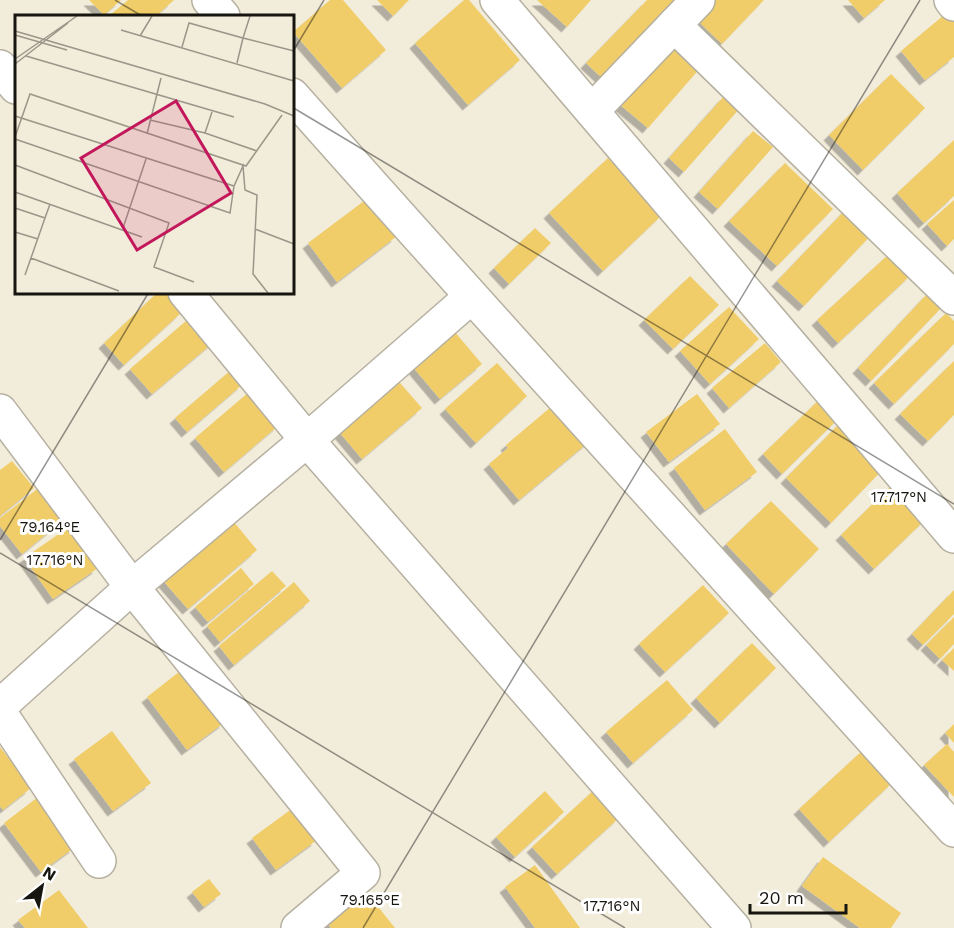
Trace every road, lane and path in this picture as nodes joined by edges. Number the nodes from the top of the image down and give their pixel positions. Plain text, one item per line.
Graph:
1 (209, 0) edge
2 (496, 0) edge
3 (698, 0) edge
4 (951, 0) edge
5 (954, 4) edge
6 (223, 15) edge
7 (674, 25) junction
8 (0, 67) edge
9 (15, 86) edge
10 (294, 97) edge
11 (592, 111) junction
12 (187, 294) edge
13 (471, 297) junction
14 (954, 298) edge
15 (0, 411) edge
16 (307, 440) junction
17 (954, 536) edge
18 (132, 587) junction
19 (0, 706) edge
20 (0, 713) edge
21 (954, 830) edge
22 (99, 861) dead end
23 (298, 928) edge
24 (734, 928) edge

1 - 6 street
2 - 11 street
3 - 7 street
4 - 5 street
7 - 11 street
7 - 14 street
8 - 9 street
10 - 13 street
11 - 17 street
12 - 16 street
13 - 16 street
13 - 21 street
15 - 18 street
16 - 18 street
16 - 24 street
18 - 19 street
18 - 23 street
20 - 22 street

